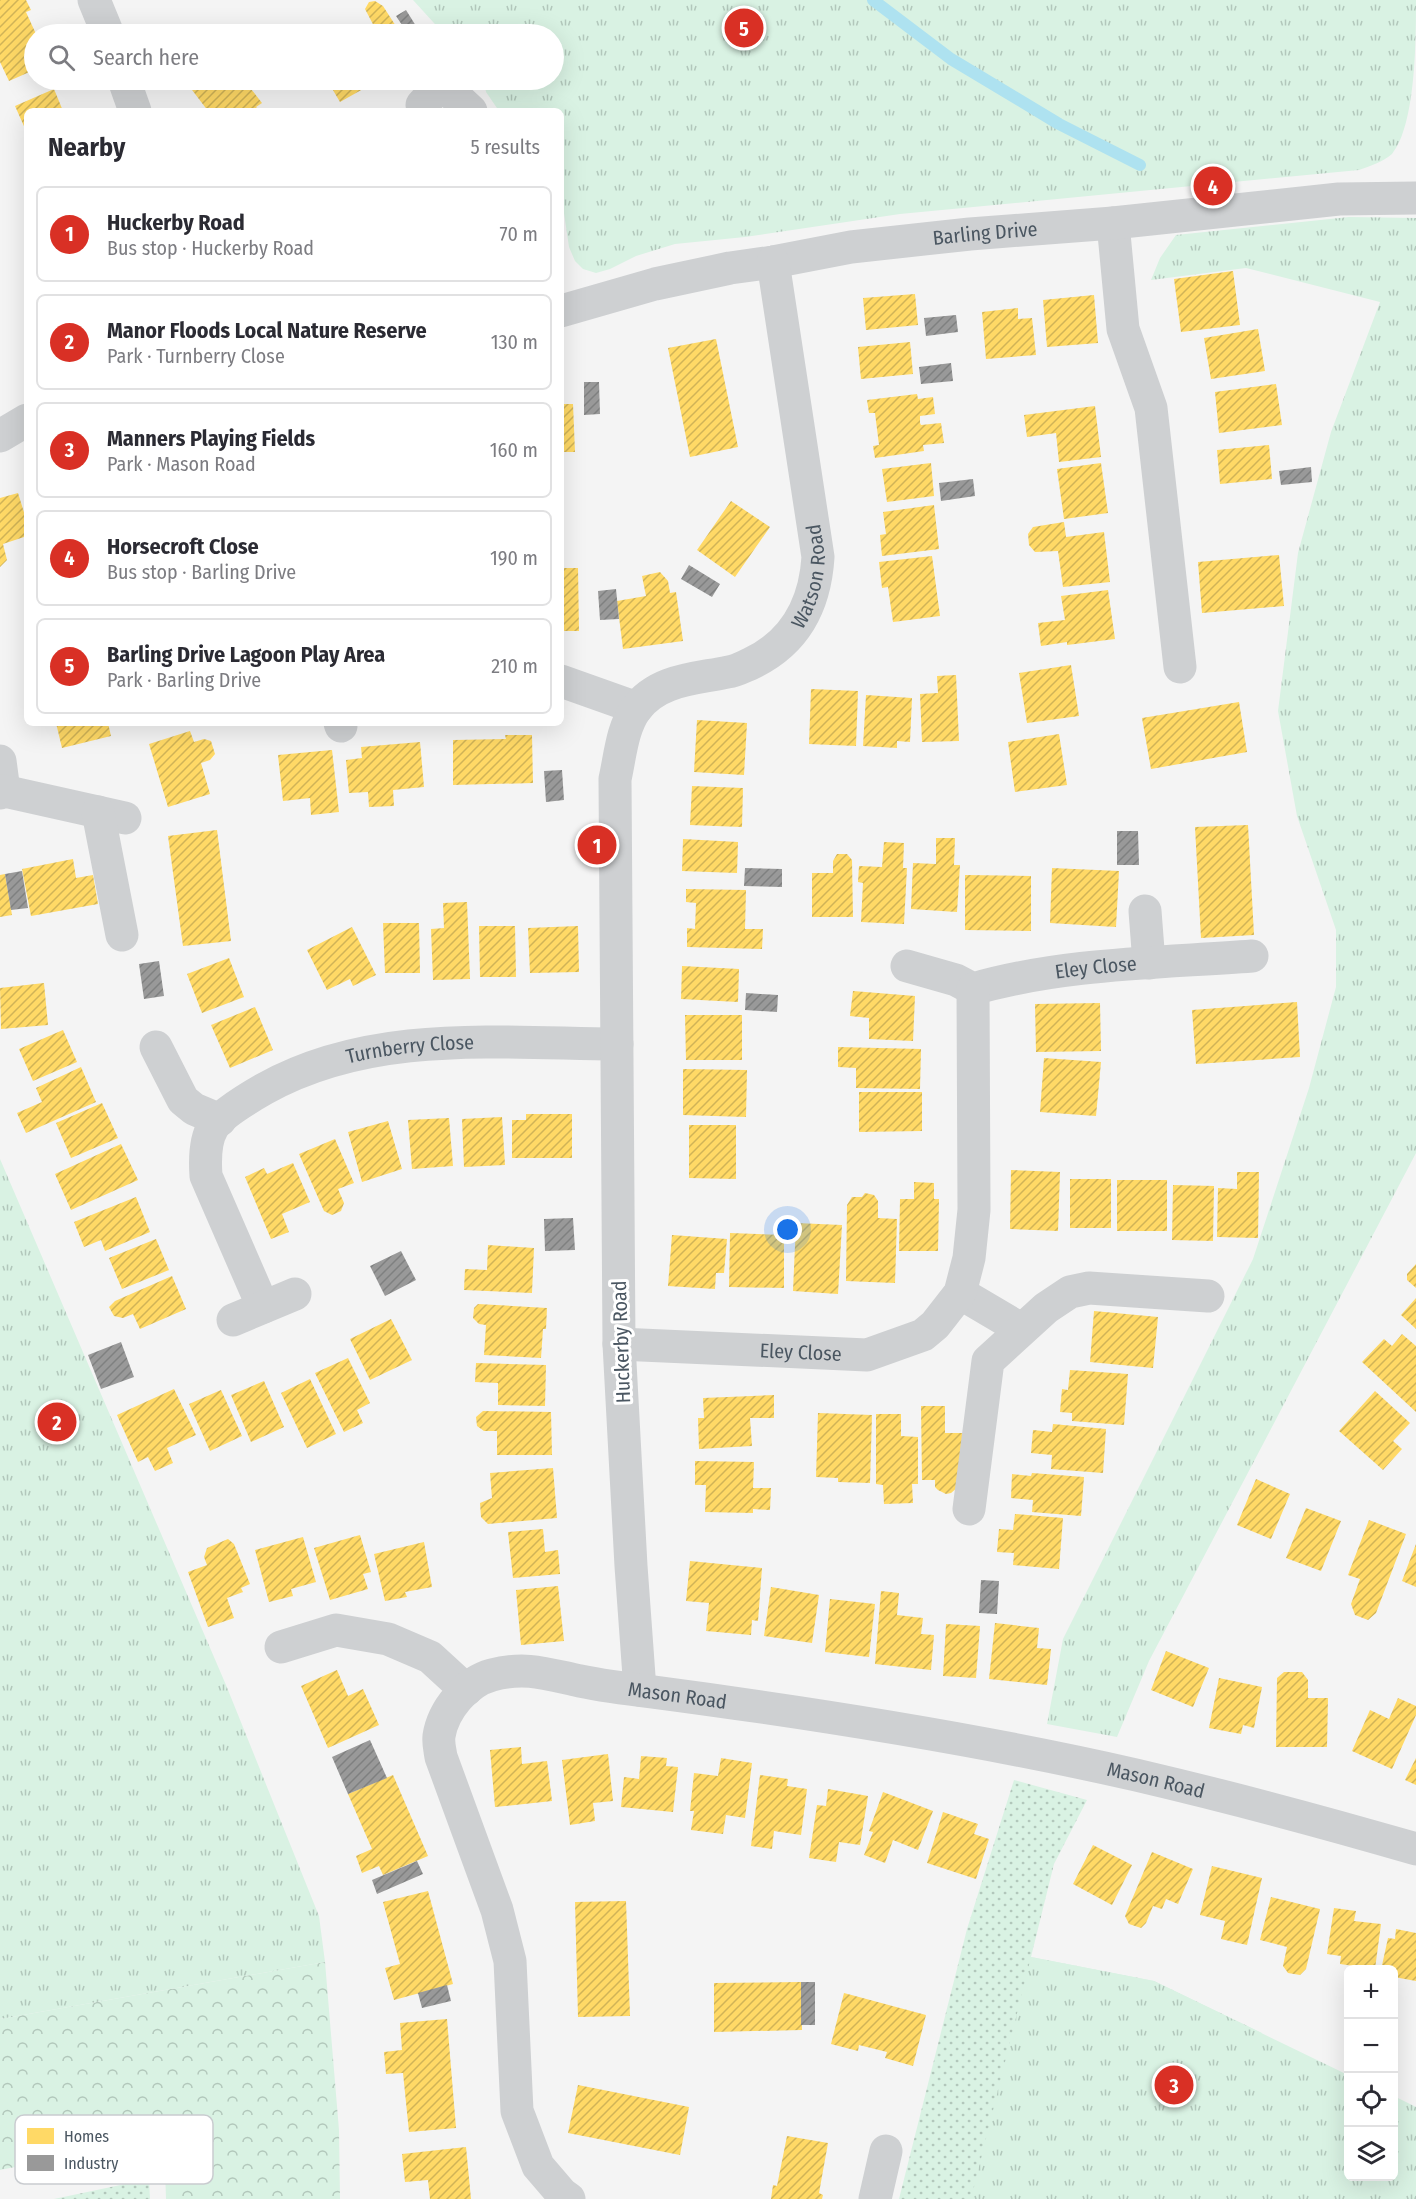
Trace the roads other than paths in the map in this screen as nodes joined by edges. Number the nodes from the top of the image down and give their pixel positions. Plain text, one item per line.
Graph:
1 (94, 0) edge
2 (104, 24) edge
3 (128, 90) edge
4 (436, 90) edge
5 (134, 108) edge
6 (466, 108) edge
7 (1416, 198) edge
8 (1113, 223) junction
9 (773, 262) junction
10 (564, 310) edge
11 (24, 422) edge
12 (0, 436) edge
13 (1180, 667) dead end
14 (564, 682) edge
15 (636, 708) junction
16 (1, 782) edge
17 (1145, 911) dead end
18 (122, 934) dead end
19 (1252, 956) dead end
20 (1149, 963) junction
21 (908, 966) dead end
22 (973, 989) junction
23 (617, 1044) junction
24 (156, 1047) dead end
25 (220, 1120) junction
26 (960, 1293) junction
27 (295, 1294) dead end
28 (1208, 1296) dead end
29 (263, 1307) junction
30 (233, 1320) dead end
31 (1021, 1329) junction
32 (620, 1344) junction
33 (969, 1509) dead end
34 (281, 1647) dead end
35 (466, 1690) junction
36 (640, 1690) junction
37 (1416, 1849) edge
38 (886, 2151) dead end
39 (563, 2198) edge
40 (875, 2199) edge

1 - 2 street
3 - 5 street
4 - 6 street
7 - 8 street, Barling Drive
8 - 9 street, Barling Drive
8 - 13 street
9 - 10 street, Barling Drive
9 - 15 street, Watson Road
11 - 12 street
14 - 15 street
15 - 23 street, Huckerby Road
16 - 18 street
17 - 20 street, Eley Close
19 - 20 street, Eley Close
20 - 22 street, Eley Close
21 - 22 street
22 - 26 street, Eley Close
23 - 25 street, Turnberry Close
23 - 32 street, Huckerby Road
24 - 25 street
25 - 29 street, Turnberry Close
26 - 31 street
26 - 32 street, Eley Close
27 - 29 street
28 - 31 street
29 - 30 street
31 - 33 street
32 - 36 street, Huckerby Road
34 - 35 street
35 - 36 street, Mason Road
35 - 39 street, Mason Road
36 - 37 street, Mason Road
38 - 40 street

